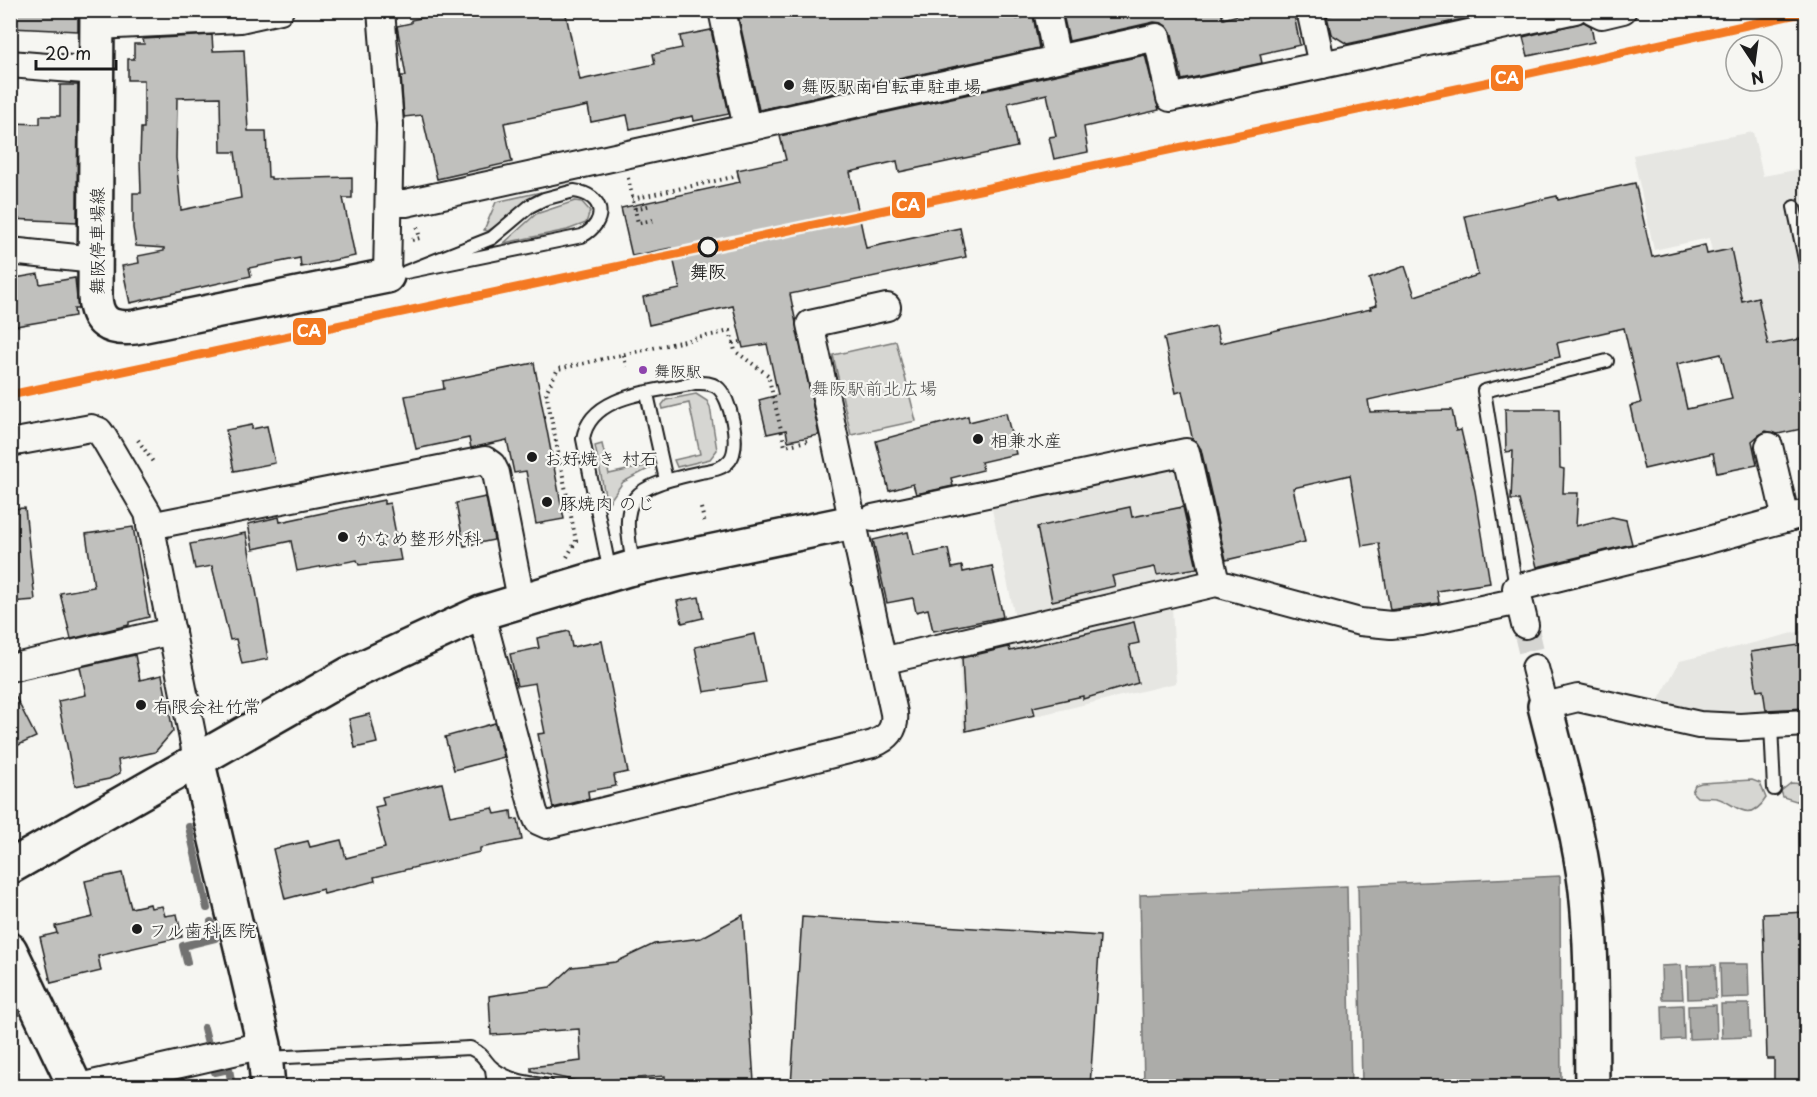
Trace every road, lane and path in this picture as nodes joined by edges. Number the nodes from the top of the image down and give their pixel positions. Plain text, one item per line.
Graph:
1 (280, 10) edge
2 (381, 10) edge
3 (722, 10) edge
4 (1047, 10) edge
5 (1310, 10) edge
6 (1575, 10) edge
7 (1592, 10) edge
8 (1623, 10) edge
9 (97, 18) edge
10 (1057, 59) junction
11 (10, 64) edge
12 (1322, 65) junction
13 (97, 71) junction
14 (747, 128) junction
15 (738, 176) dead end
16 (632, 199) dead end
17 (389, 203) junction
18 (651, 205) dead end
19 (1794, 207) dead end
20 (635, 209) dead end
21 (10, 251) edge
22 (95, 261) junction
23 (1806, 264) edge
24 (397, 274) junction
25 (887, 307) dead end
26 (742, 342) dead end
27 (733, 344) dead end
28 (624, 355) dead end
29 (1607, 362) dead end
30 (626, 367) dead end
31 (647, 394) junction
32 (10, 443) edge
33 (1769, 446) dead end
34 (666, 480) junction
35 (702, 508) dead end
36 (1796, 516) edge
37 (863, 520) junction
38 (150, 526) junction
39 (706, 530) dead end
40 (622, 571) junction
41 (1216, 583) junction
42 (521, 599) junction
43 (1520, 605) junction
44 (481, 613) junction
45 (172, 631) junction
46 (882, 661) junction
47 (10, 668) edge
48 (1535, 668) tunnel mouth
49 (1545, 706) junction
50 (1806, 723) edge
51 (1771, 725) junction
52 (197, 759) junction
53 (1774, 789) dead end
54 (10, 867) edge
55 (13, 963) edge
56 (266, 1063) edge
57 (492, 1069) junction
58 (75, 1086) edge
59 (84, 1086) edge
60 (494, 1086) edge
61 (548, 1086) edge
62 (1592, 1086) edge

1 - 9 street
2 - 17 street
3 - 14 street
4 - 10 street
5 - 12 street
6 - 12 street
7 - 8 street
9 - 13 street, 舞阪停車場線
10 - 12 street
10 - 14 street
11 - 13 street
13 - 22 street, 舞阪停車場線
14 - 17 street
15 - 16 path
17 - 24 street
18 - 20 path
19 - 23 lane
21 - 22 street
22 - 24 street, 舞阪停車場線
24 - 24 lane
25 - 37 street
26 - 27 path
28 - 30 path
29 - 43 lane
31 - 34 lane
31 - 34 lane
31 - 40 lane
32 - 38 street
33 - 36 street
34 - 40 lane
35 - 39 path
36 - 43 street
37 - 40 street
37 - 41 street
37 - 46 street
38 - 42 street
38 - 45 street
40 - 42 street
41 - 43 street
41 - 46 street
42 - 44 street
44 - 46 street
44 - 52 street
45 - 47 street
45 - 52 street
48 - 49 street
49 - 51 street
49 - 62 street
50 - 51 street
51 - 53 lane
52 - 54 street
52 - 56 street
55 - 58 street
56 - 57 lane
56 - 59 street
57 - 60 lane
57 - 61 lane

